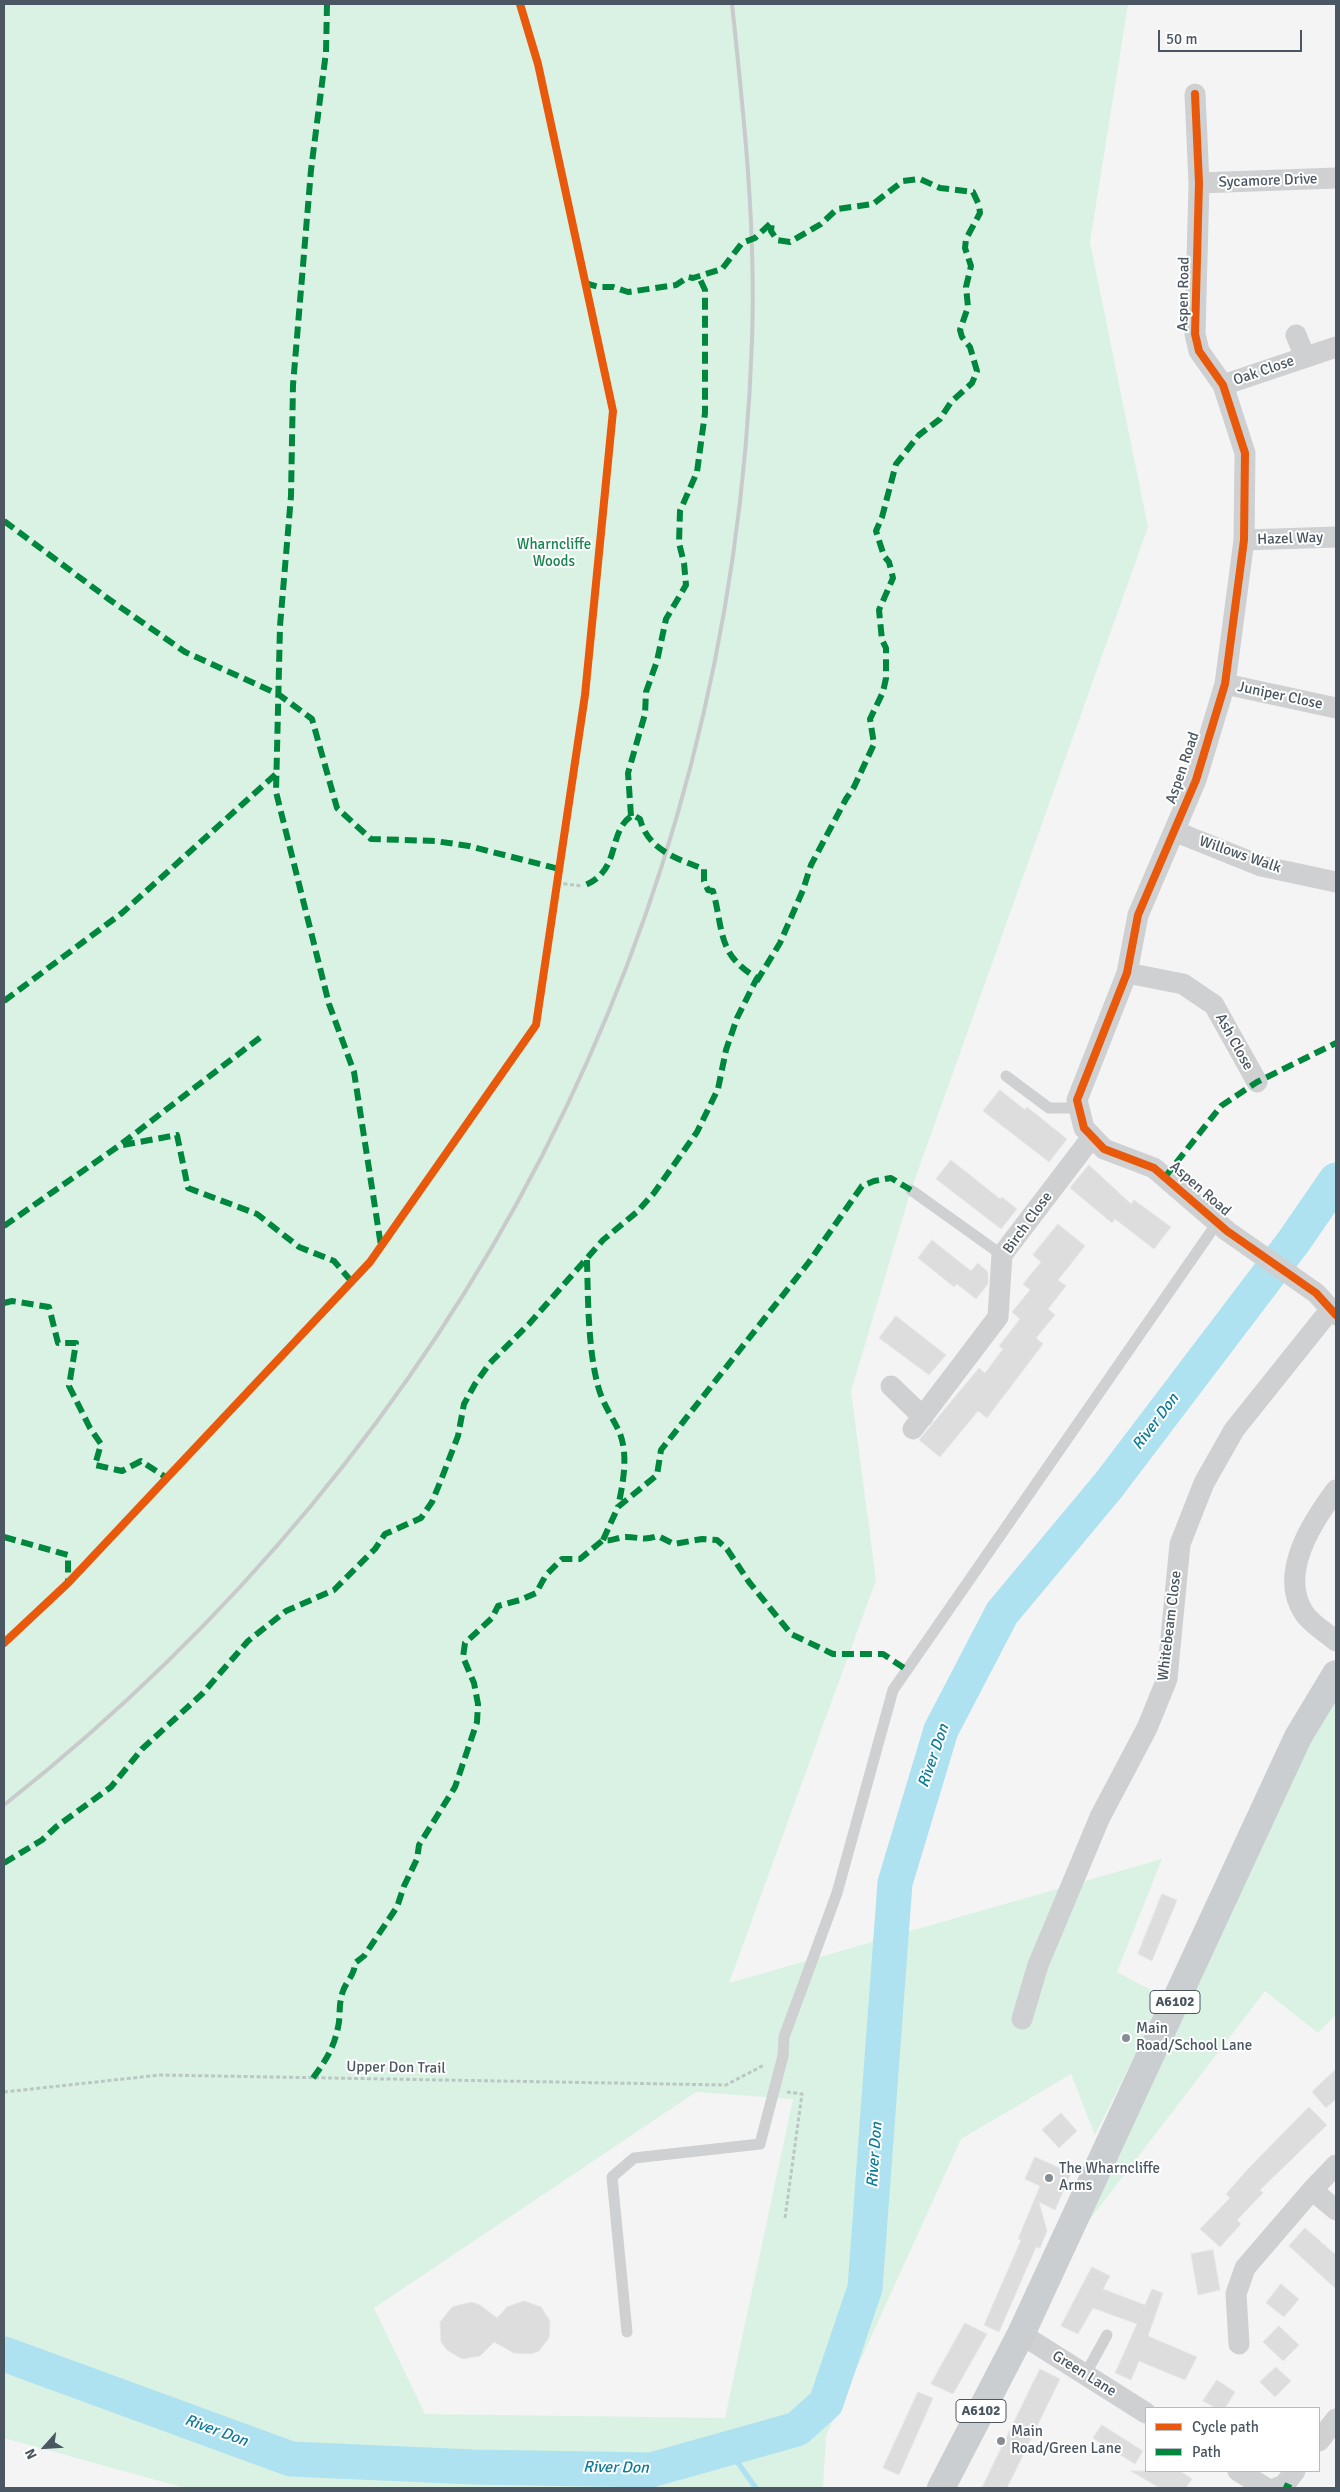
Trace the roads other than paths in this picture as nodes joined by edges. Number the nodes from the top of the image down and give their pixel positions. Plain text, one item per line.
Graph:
1 (1195, 94) dead end
2 (1336, 178) edge
3 (1199, 183) junction
4 (1296, 335) dead end
5 (1336, 347) edge
6 (1305, 357) junction
7 (1224, 385) junction
8 (1336, 537) edge
9 (1244, 540) junction
10 (1225, 684) junction
11 (1336, 708) edge
12 (1174, 831) junction
13 (1336, 882) edge
14 (1127, 973) junction
15 (1006, 1076) dead end
16 (1257, 1082) dead end
17 (1079, 1108) junction
18 (1092, 1137) junction
19 (912, 1190) dead end
20 (1222, 1227) junction
21 (1002, 1255) junction
22 (1333, 1312) edge
23 (891, 1386) dead end
24 (1336, 1490) edge
25 (1336, 1641) edge
26 (1336, 1674) edge
27 (1022, 2020) dead end
28 (1336, 2165) edge
29 (1312, 2190) junction
30 (1336, 2210) edge
31 (627, 2332) dead end
32 (1021, 2334) junction
33 (1107, 2335) dead end
34 (1239, 2344) dead end
35 (1085, 2375) junction
36 (1145, 2412) edge
37 (1336, 2419) edge
38 (1320, 2440) edge
39 (1240, 2472) edge
40 (1294, 2472) edge
41 (941, 2488) edge
42 (1266, 2488) edge
43 (1276, 2488) edge

1 - 3 street, Aspen Road
2 - 3 street, Sycamore Drive
3 - 7 street, Aspen Road
4 - 6 street, Oak Close
5 - 6 street, Oak Close
6 - 7 street, Oak Close
7 - 9 street, Aspen Road
8 - 9 street, Hazel Way
9 - 10 street, Aspen Road
10 - 11 street, Juniper Close
10 - 12 street, Aspen Road
12 - 13 street, Willows Walk
12 - 14 street, Aspen Road
14 - 16 street, Ash Close
14 - 17 street, Aspen Road
15 - 17 lane
17 - 18 street, Aspen Road
18 - 20 street, Aspen Road
18 - 21 street, Birch Close
19 - 21 lane
20 - 22 street, Aspen Road
20 - 31 lane
21 - 23 street, Birch Close
22 - 27 street, Whitebeam Close
24 - 25 street
26 - 32 main road, A6102
28 - 29 street
29 - 30 street
29 - 34 street
32 - 35 street, Green Lane
32 - 41 main road, A6102
33 - 35 lane
35 - 36 street, Green Lane
37 - 38 street
39 - 42 street
40 - 43 street

